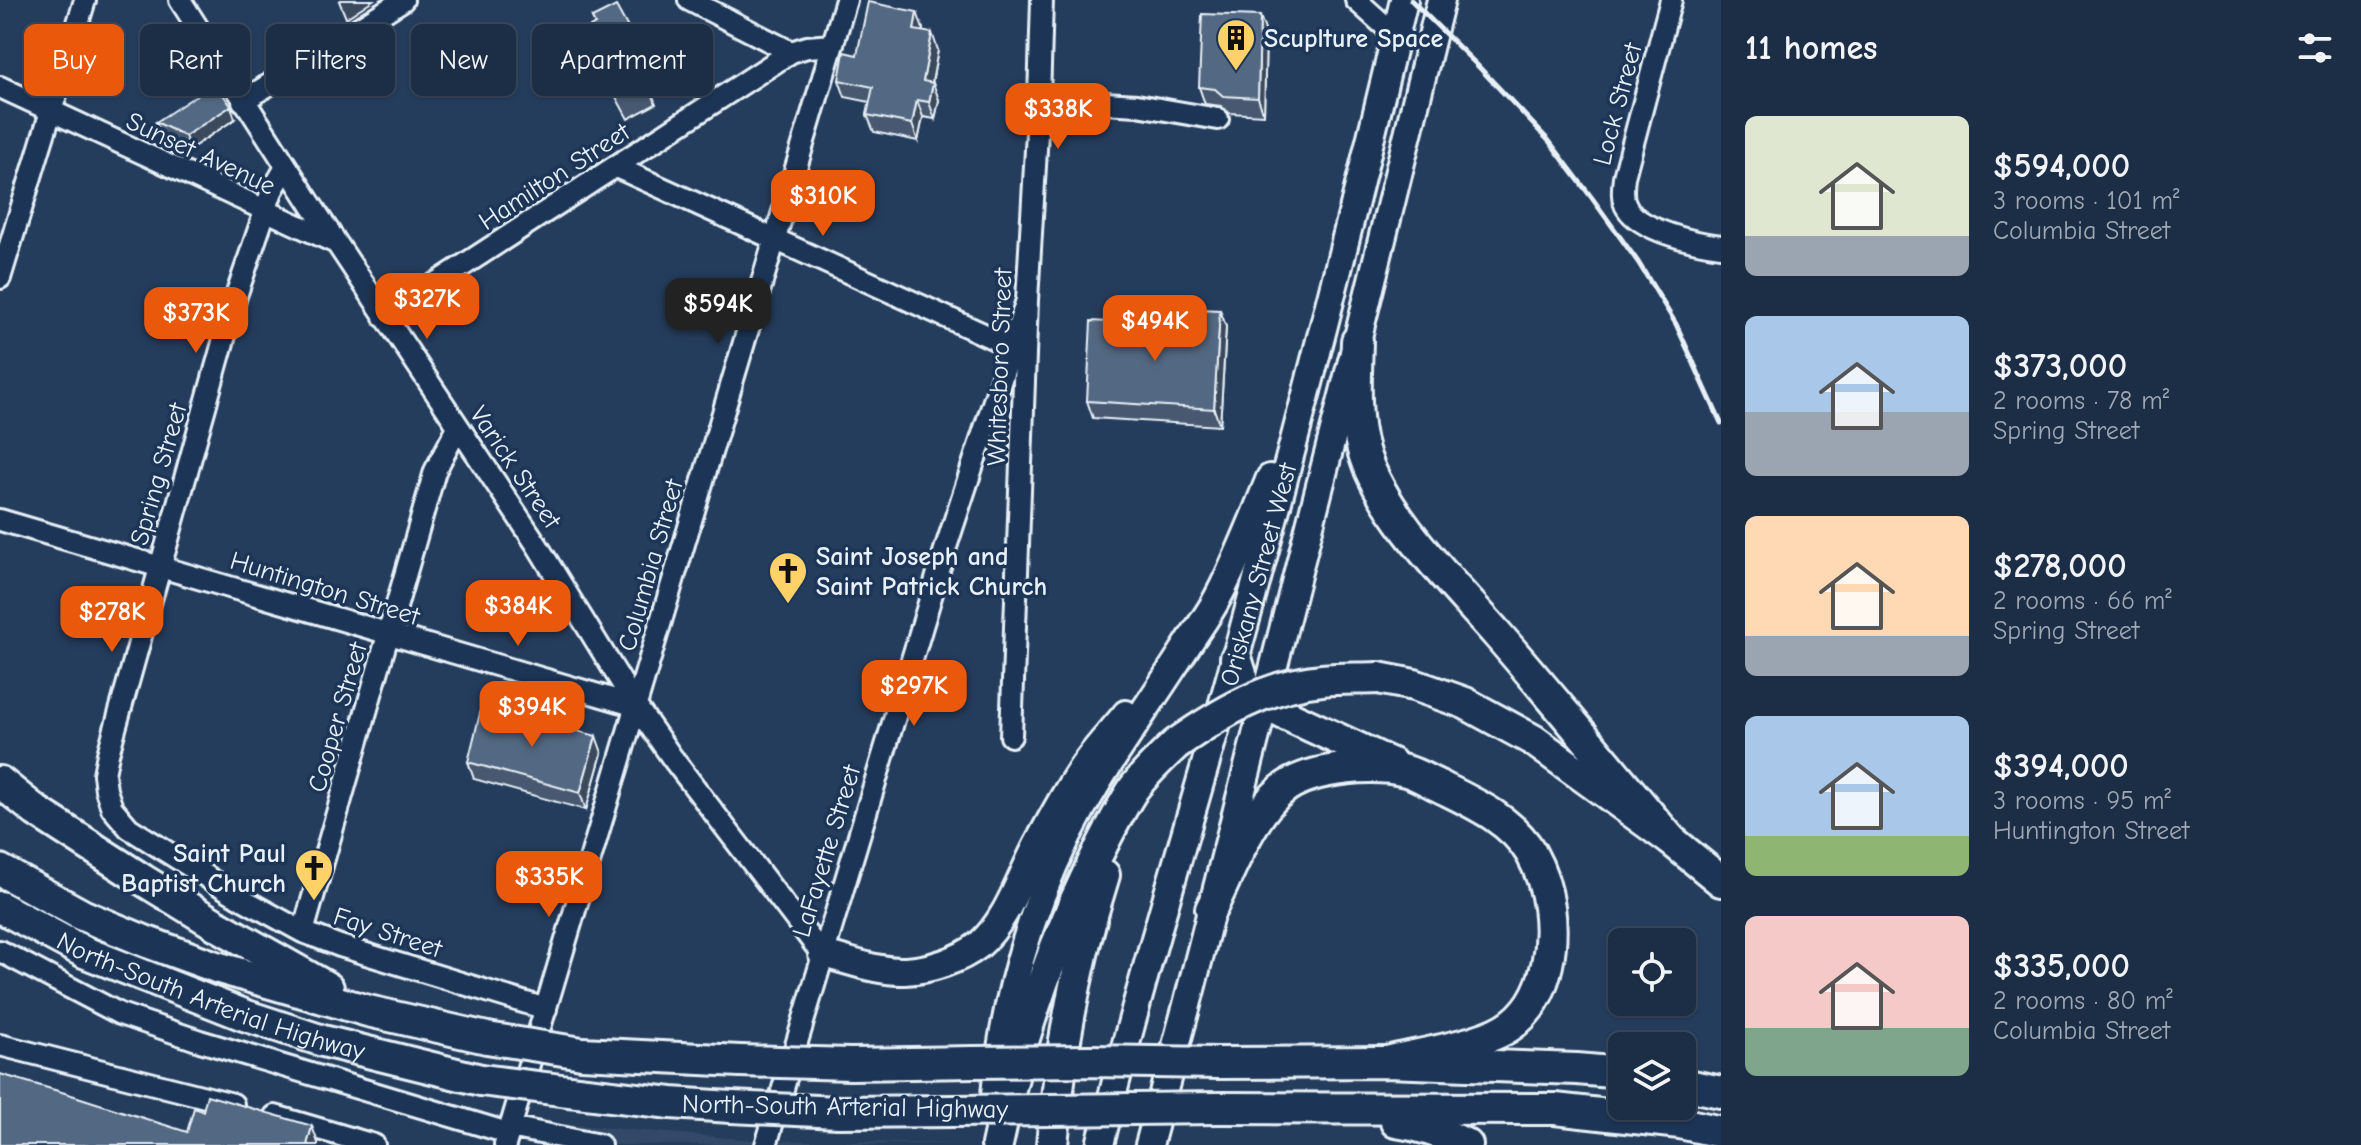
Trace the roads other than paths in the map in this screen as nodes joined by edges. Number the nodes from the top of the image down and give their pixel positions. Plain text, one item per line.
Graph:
1 (85, 0) edge
2 (180, 0) edge
3 (403, 0) edge
4 (689, 0) edge
5 (846, 0) edge
6 (1042, 0) edge
7 (1356, 0) edge
8 (1404, 0) edge
9 (1441, 0) edge
10 (1671, 0) edge
11 (1396, 36) junction
12 (833, 45) junction
13 (791, 52) junction
14 (0, 87) edge
15 (1039, 99) junction
16 (243, 101) junction
17 (51, 111) junction
18 (1218, 119) dead end
19 (286, 167) junction
20 (616, 167) junction
21 (264, 211) junction
22 (774, 239) junction
23 (336, 243) junction
24 (1721, 246) edge
25 (0, 278) edge
26 (1027, 300) junction
27 (384, 317) junction
28 (1357, 341) junction
29 (1012, 347) junction
30 (1302, 405) junction
31 (458, 427) junction
32 (0, 520) edge
33 (159, 566) junction
34 (387, 634) junction
35 (1236, 658) junction
36 (1163, 685) junction
37 (1263, 704) junction
38 (636, 706) junction
39 (1011, 736) dead end
40 (1176, 744) junction
41 (108, 754) joint
42 (1406, 771) junction
43 (0, 782) edge
44 (0, 793) edge
45 (36, 811) junction
46 (1671, 840) junction
47 (0, 870) edge
48 (1721, 881) edge
49 (0, 907) edge
50 (1211, 909) junction
51 (303, 932) junction
52 (0, 951) edge
53 (822, 954) junction
54 (546, 1009) junction
55 (368, 1011) junction
56 (0, 1045) edge
57 (1387, 1062) junction
58 (1608, 1072) edge
59 (1696, 1087) edge
60 (1721, 1092) edge
61 (1311, 1109) junction
62 (1721, 1132) edge
63 (508, 1135) edge
64 (1102, 1135) edge
65 (329, 1138) edge
66 (374, 1145) edge
67 (600, 1145) edge
68 (766, 1145) edge
69 (991, 1145) edge
70 (997, 1145) edge
71 (1052, 1145) edge
72 (1149, 1145) edge
73 (1467, 1145) edge

1 - 17 street
2 - 16 street, Varick Street
3 - 16 street
4 - 13 street
5 - 12 street, Columbia Street
6 - 15 street, Whitesboro Street
7 - 11 street
8 - 11 main road, Oriskany Street West
9 - 28 main road, Oriskany Street West
10 - 24 street, Lock Street
11 - 30 main road, Oriskany Street West
12 - 13 street
12 - 22 street, Columbia Street
13 - 20 street, Hamilton Street
14 - 17 street, Sunset Avenue
15 - 18 street
15 - 26 street, Whitesboro Street
16 - 19 street, Varick Street
17 - 21 street, Sunset Avenue
17 - 25 street
19 - 21 street, Spring Street
19 - 23 street, Varick Street
20 - 22 street
20 - 27 street, Hamilton Street
21 - 23 street, Sunset Avenue
21 - 33 street, Spring Street
22 - 29 street
22 - 38 street, Columbia Street
23 - 27 street, Varick Street
26 - 29 street, LaFayette Street
26 - 39 street, Whitesboro Street
27 - 31 street, Varick Street
28 - 37 main road, Oriskany Street West
28 - 46 highway
29 - 53 street, LaFayette Street
30 - 35 main road, Oriskany Street West
30 - 36 main road
31 - 34 street, Cooper Street
31 - 38 street, Varick Street
32 - 33 street, Huntington Street
33 - 34 street, Huntington Street
33 - 41 street, Spring Street
34 - 38 street, Huntington Street
34 - 51 street, Cooper Street
35 - 37 highway
35 - 64 main road, Oriskany Street West
36 - 53 main road
36 - 69 main road
37 - 42 highway
37 - 50 main road, Oriskany Street West
38 - 53 street, Varick Street
38 - 54 street, Columbia Street
40 - 46 highway, bridge
40 - 70 highway
40 - 71 highway
41 - 51 street, Fay Street
42 - 50 highway
42 - 57 highway
43 - 45 highway
44 - 45 highway
45 - 55 highway
46 - 48 highway
47 - 55 highway, North-South Arterial Highway
49 - 61 highway, North-South Arterial Highway, bridge
50 - 72 main road, Oriskany Street West
51 - 54 street, Fay Street
52 - 63 street
53 - 68 street, LaFayette Street
54 - 63 street, Columbia Street
55 - 57 highway, North-South Arterial Highway, bridge
56 - 65 street
57 - 58 highway, North-South Arterial Highway
59 - 60 highway
61 - 62 highway, North-South Arterial Highway
61 - 73 highway
63 - 67 street
65 - 66 street

